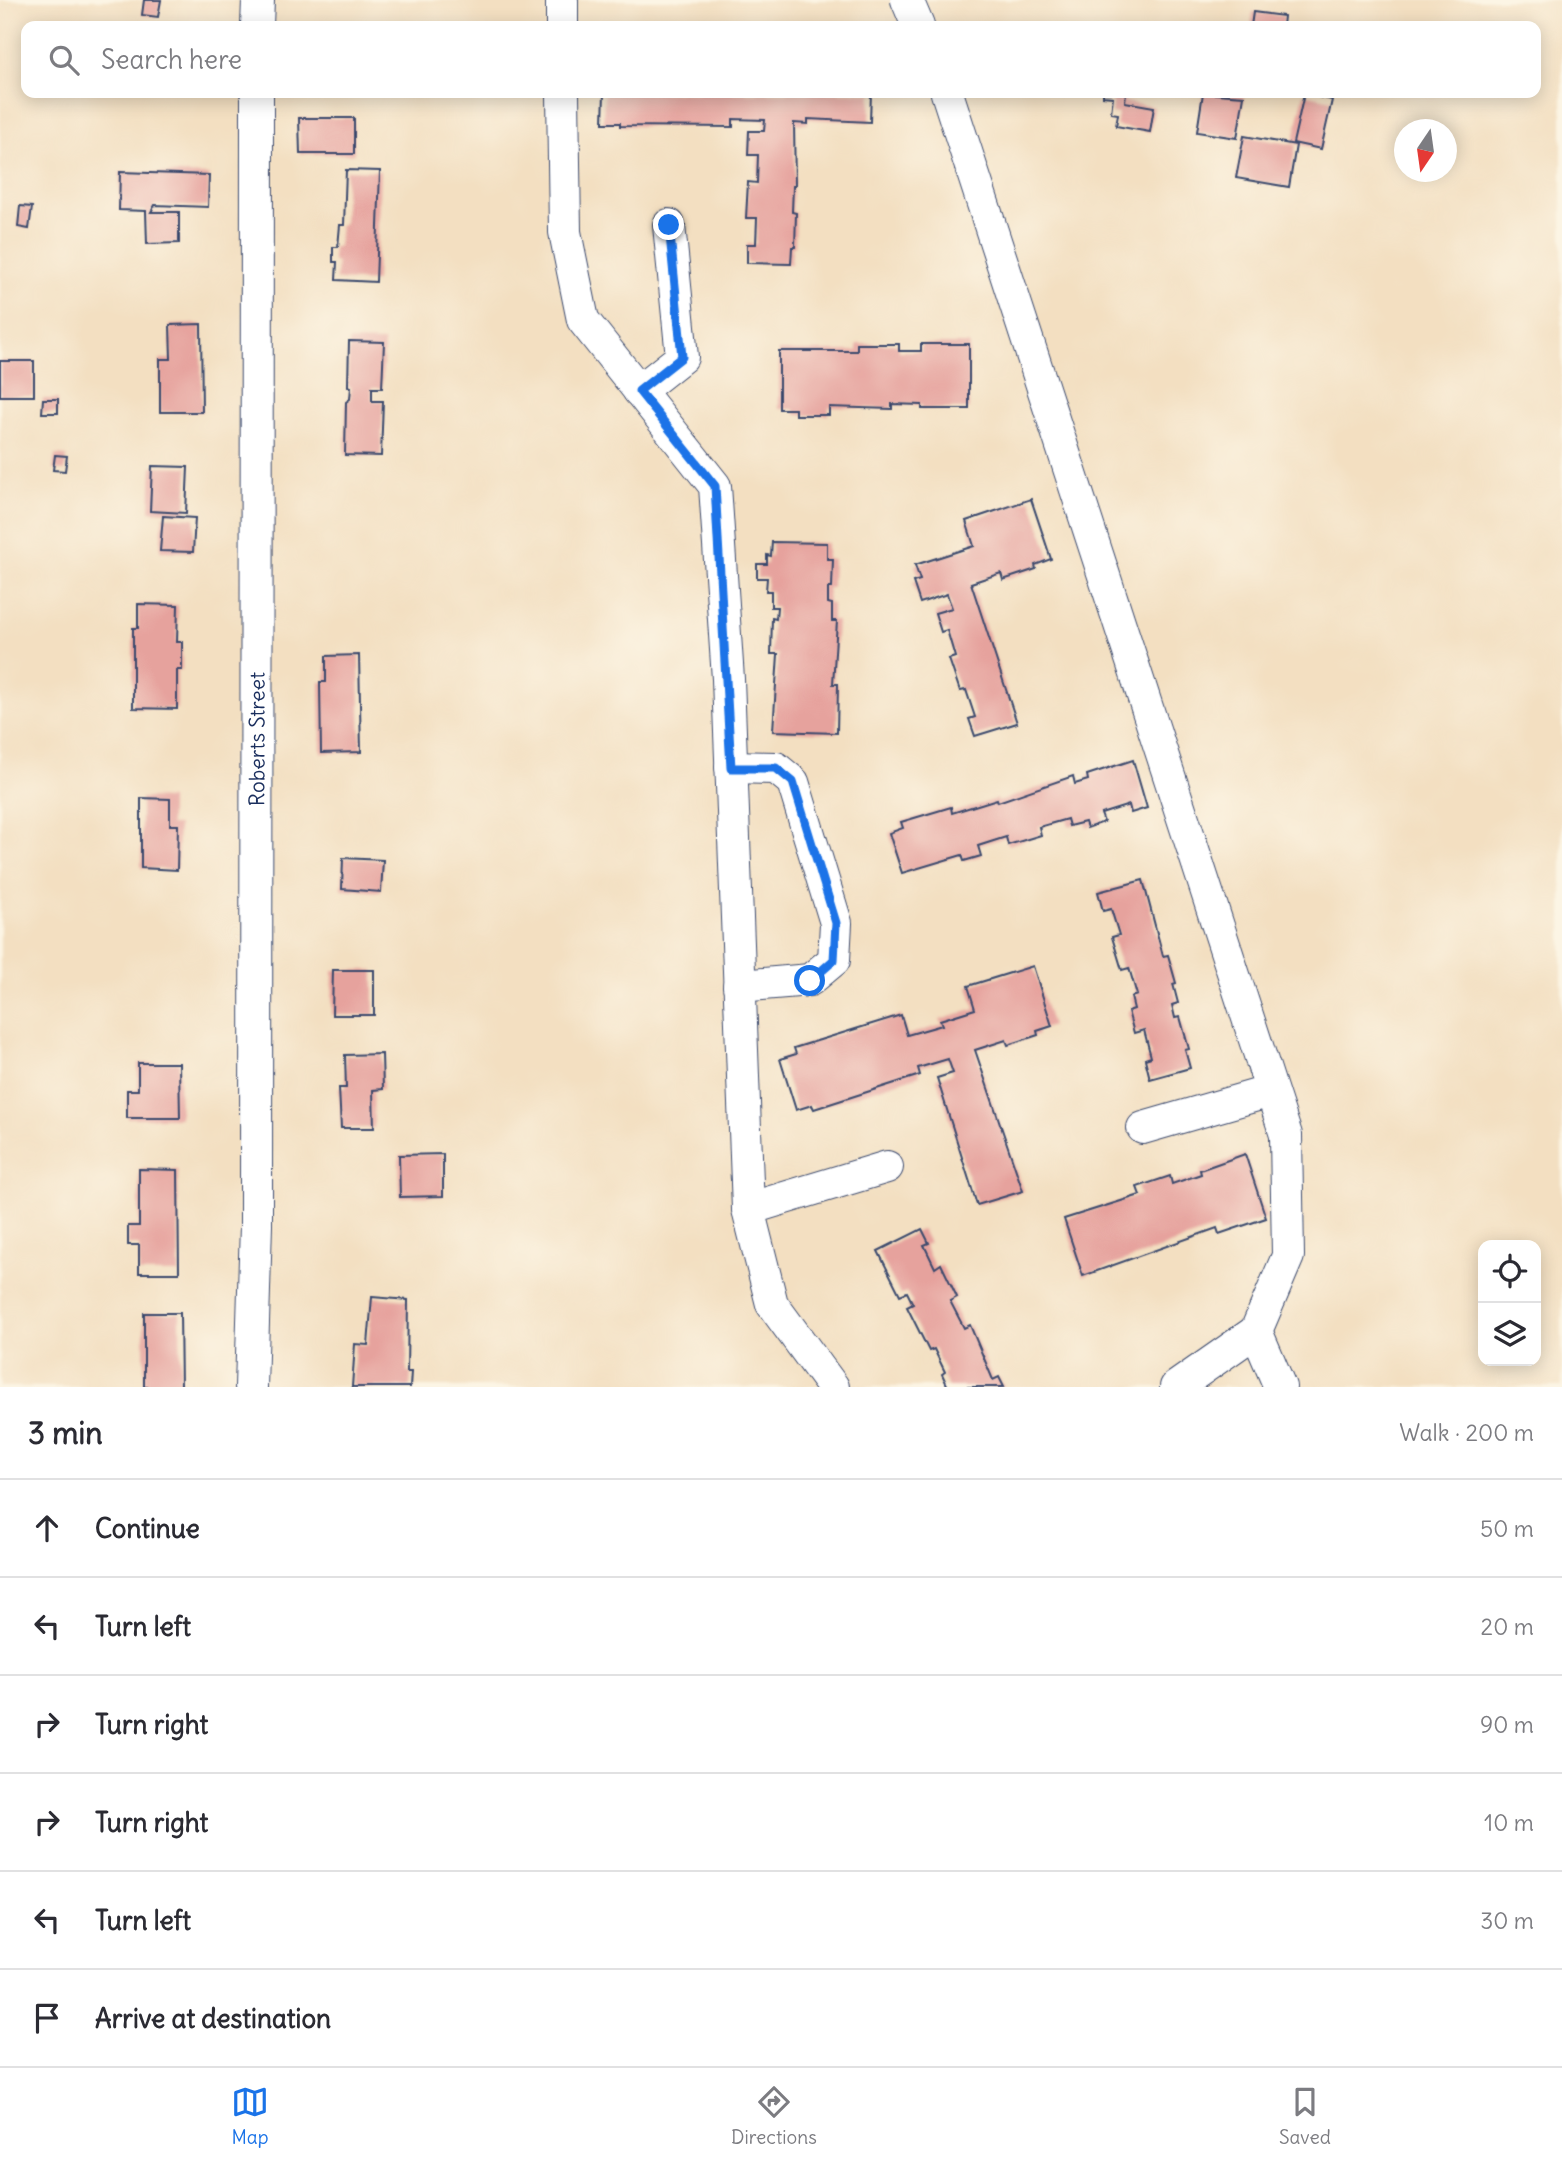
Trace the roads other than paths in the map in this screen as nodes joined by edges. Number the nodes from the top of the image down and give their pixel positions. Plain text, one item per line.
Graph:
1 (258, 0) edge
2 (562, 0) edge
3 (907, 0) edge
4 (257, 21) edge
5 (562, 21) edge
6 (916, 21) edge
7 (257, 98) edge
8 (563, 98) edge
9 (949, 98) edge
10 (669, 225) dead end
11 (639, 391) junction
12 (731, 768) junction
13 (739, 986) junction
14 (1271, 1091) junction
15 (1143, 1128) dead end
16 (887, 1167) dead end
17 (747, 1209) junction
18 (1256, 1331) junction
19 (251, 1387) edge
20 (833, 1387) edge
21 (1175, 1387) edge
22 (1280, 1387) edge

1 - 4 street
2 - 5 street
3 - 6 street
7 - 19 street, Roberts Street
8 - 11 street
9 - 14 street
10 - 11 street
11 - 12 street
12 - 13 street
12 - 13 street
13 - 17 street
14 - 15 street
14 - 18 street
16 - 17 street
17 - 20 street
18 - 21 street
18 - 22 street

